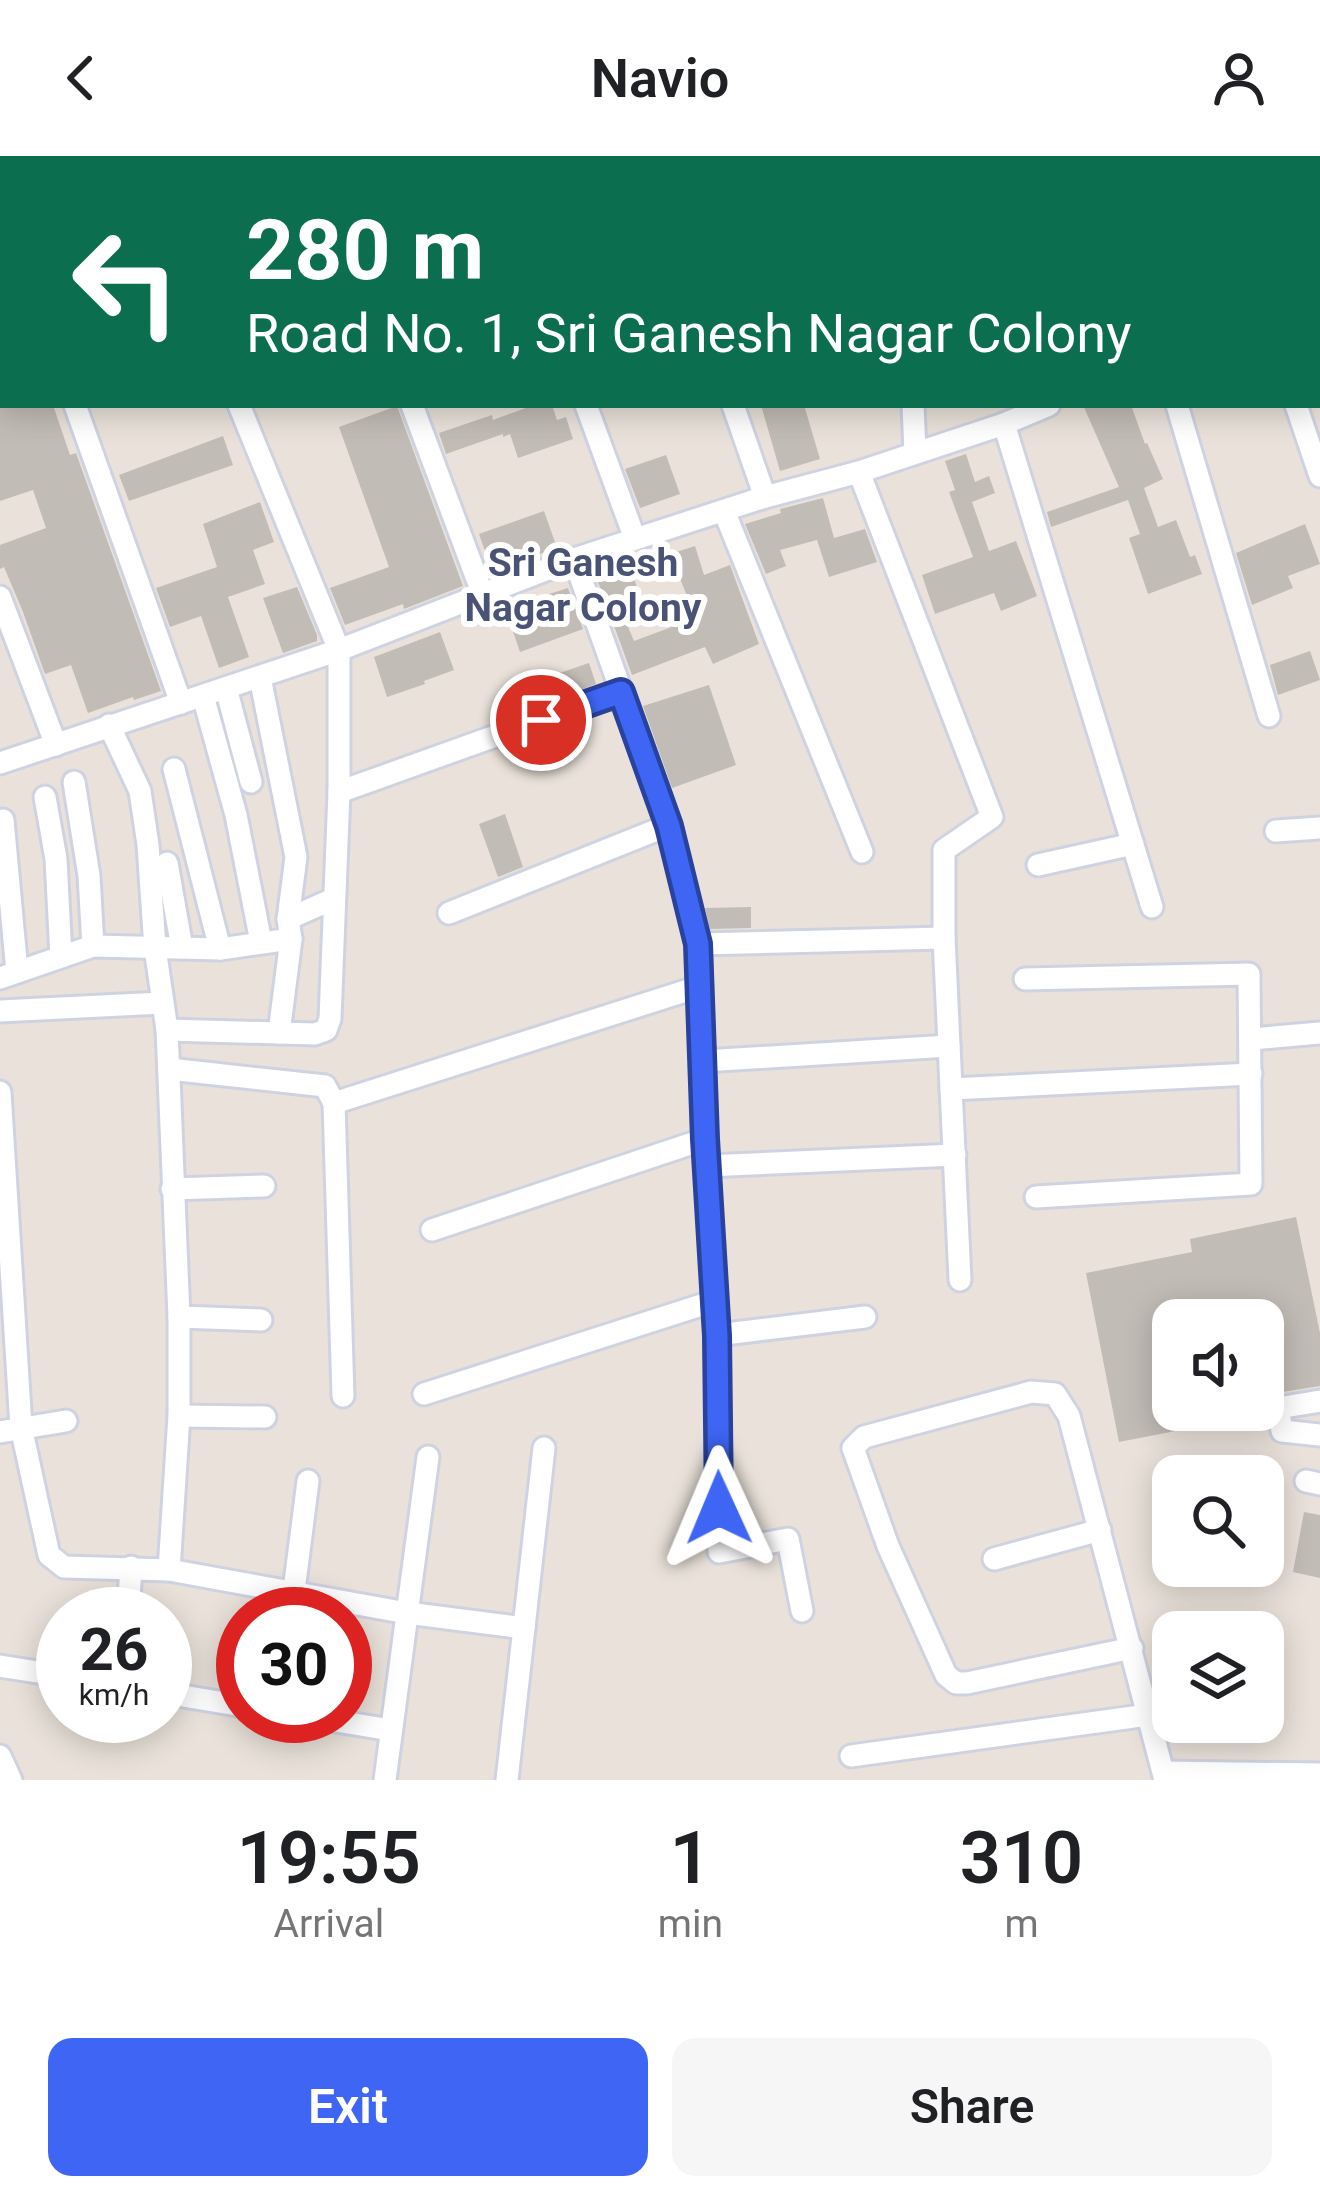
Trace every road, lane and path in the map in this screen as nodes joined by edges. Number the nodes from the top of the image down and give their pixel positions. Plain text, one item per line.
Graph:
1 (76, 408) edge
2 (240, 408) edge
3 (413, 408) edge
4 (587, 408) edge
5 (734, 408) edge
6 (913, 408) edge
7 (1042, 408) edge
8 (1178, 408) edge
9 (1297, 408) edge
10 (1004, 424) junction
11 (915, 453) junction
12 (859, 472) junction
13 (1320, 476) edge
14 (765, 497) junction
15 (724, 511) junction
16 (634, 539) junction
17 (574, 559) junction
18 (482, 595) junction
19 (0, 597) edge
20 (339, 650) junction
21 (260, 677) junction
22 (226, 688) junction
23 (621, 692) junction
24 (203, 696) junction
25 (181, 703) junction
26 (1269, 716) dead end
27 (110, 725) junction
28 (56, 745) junction
29 (0, 763) edge
30 (174, 769) dead end
31 (74, 782) dead end
32 (251, 782) dead end
33 (339, 792) junction
34 (45, 797) dead end
35 (3, 820) dead end
36 (669, 826) junction
37 (1320, 828) edge
38 (1276, 831) dead end
39 (1133, 844) junction
40 (862, 852) dead end
41 (336, 856) junction
42 (296, 857) junction
43 (166, 863) dead end
44 (1038, 865) dead end
45 (333, 899) junction
46 (1152, 907) dead end
47 (449, 913) dead end
48 (290, 929) junction
49 (944, 938) junction
50 (261, 942) junction
51 (698, 944) junction
52 (93, 946) junction
53 (155, 948) junction
54 (182, 948) junction
55 (220, 949) junction
56 (61, 957) junction
57 (8, 975) edge
58 (1024, 979) dead end
59 (701, 986) junction
60 (162, 1003) junction
61 (0, 1010) edge
62 (167, 1030) junction
63 (280, 1033) junction
64 (1320, 1034) edge
65 (1252, 1040) junction
66 (949, 1046) junction
67 (704, 1061) junction
68 (169, 1069) junction
69 (1251, 1075) junction
70 (951, 1089) junction
71 (0, 1092) edge
72 (334, 1103) junction
73 (705, 1139) junction
74 (955, 1155) junction
75 (707, 1166) junction
76 (264, 1186) dead end
77 (172, 1189) junction
78 (1036, 1197) dead end
79 (432, 1230) dead end
80 (960, 1280) dead end
81 (714, 1301) junction
82 (179, 1317) junction
83 (865, 1317) dead end
84 (261, 1320) dead end
85 (717, 1336) junction
86 (424, 1394) dead end
87 (343, 1396) dead end
88 (1320, 1401) edge
89 (179, 1416) junction
90 (265, 1417) dead end
91 (66, 1420) dead end
92 (10, 1430) edge
93 (1320, 1435) edge
94 (544, 1448) dead end
95 (428, 1456) dead end
96 (308, 1481) dead end
97 (1100, 1530) junction
98 (994, 1559) dead end
99 (131, 1567) junction
100 (169, 1570) junction
101 (130, 1587) edge
102 (232, 1587) edge
103 (294, 1587) edge
104 (372, 1610) edge
105 (802, 1612) dead end
106 (407, 1613) junction
107 (524, 1628) junction
108 (1132, 1648) junction
109 (0, 1666) edge
110 (36, 1672) edge
111 (1148, 1715) junction
112 (372, 1727) edge
113 (392, 1730) junction
114 (0, 1756) edge
115 (851, 1756) dead end
116 (1320, 1774) edge
117 (1164, 1776) edge
118 (11, 1780) edge
119 (385, 1780) edge
120 (507, 1780) edge

1 - 25 street
2 - 20 street
3 - 18 street
4 - 16 street
5 - 14 street
6 - 11 street
7 - 10 street
8 - 26 street
9 - 13 street
10 - 11 street
10 - 39 street
11 - 12 street
12 - 14 street
12 - 49 street
14 - 15 street
15 - 16 street
15 - 40 street
16 - 17 street
17 - 18 street
17 - 23 street
18 - 20 street
19 - 28 street
20 - 21 street
20 - 33 street
21 - 22 street
21 - 42 street
22 - 24 street
22 - 32 street
23 - 33 street
23 - 36 street
24 - 25 street
24 - 50 street
25 - 27 street
27 - 28 street
27 - 53 street
28 - 29 street
30 - 55 street
31 - 52 street
33 - 41 street
34 - 56 street
35 - 57 street
36 - 47 street
36 - 51 street
37 - 38 street
39 - 44 street
39 - 46 street
41 - 42 street
41 - 45 street
42 - 48 street
43 - 54 street
45 - 48 street
45 - 63 street
48 - 50 street
48 - 63 street
49 - 51 street
49 - 66 street
50 - 55 street
51 - 59 street
52 - 53 street
52 - 56 street
53 - 54 street
53 - 60 street
54 - 55 street
56 - 57 street
58 - 65 street
59 - 67 street
59 - 72 street
60 - 61 street
60 - 62 street
62 - 63 street
62 - 68 street
64 - 65 street
65 - 69 street
66 - 67 street
66 - 70 street
67 - 73 street
68 - 72 street
68 - 77 street
69 - 70 street
69 - 78 street
70 - 74 street
71 - 92 street
72 - 87 street
73 - 75 street
73 - 79 street
74 - 75 street
74 - 80 street
75 - 81 street
76 - 77 street
77 - 82 street
81 - 85 street
81 - 86 street
82 - 84 street
82 - 89 street
83 - 85 street
85 - 105 street
88 - 93 street
89 - 90 street
89 - 100 street
91 - 92 street
92 - 99 street
94 - 107 street
95 - 106 street
96 - 103 street
97 - 98 street
97 - 108 street
97 - 108 street
99 - 100 street
99 - 101 street
100 - 102 street
104 - 106 street
106 - 107 street
106 - 113 street
107 - 120 street
108 - 111 street
109 - 110 street
111 - 115 street
111 - 117 street
112 - 113 street
113 - 119 street
114 - 118 street
116 - 117 street

